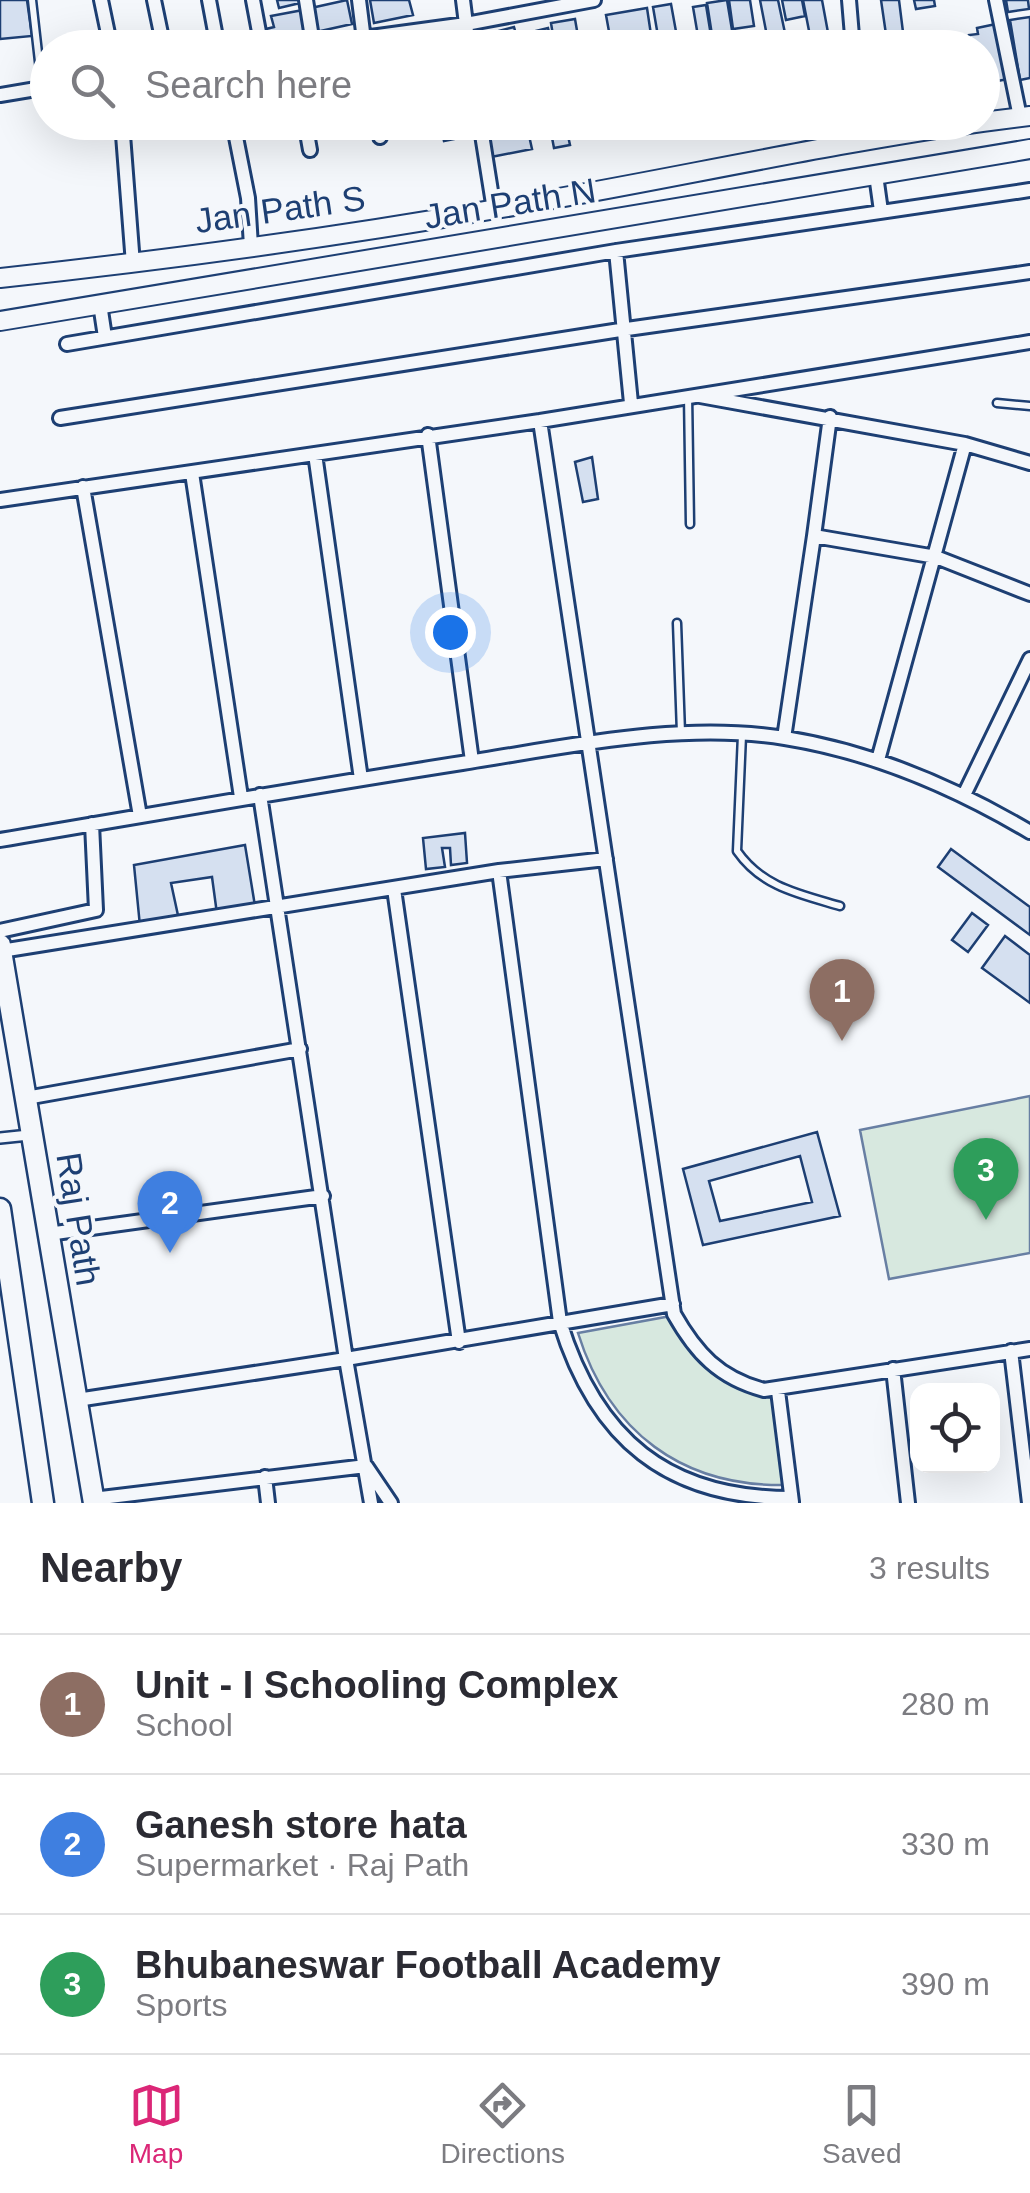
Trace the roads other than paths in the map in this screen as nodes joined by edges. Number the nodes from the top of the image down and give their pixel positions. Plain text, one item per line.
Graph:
1 (32, 0) edge
2 (102, 0) edge
3 (154, 0) edge
4 (209, 0) edge
5 (253, 0) edge
6 (306, 0) edge
7 (359, 0) edge
8 (462, 0) edge
9 (592, 0) edge
10 (849, 0) edge
11 (996, 0) edge
12 (533, 5) edge
13 (466, 24) junction
14 (36, 30) edge
15 (108, 30) edge
16 (160, 30) edge
17 (215, 30) edge
18 (259, 30) edge
19 (311, 30) edge
20 (362, 30) edge
21 (434, 30) edge
22 (467, 30) edge
23 (852, 30) edge
24 (30, 90) edge
25 (0, 95) edge
26 (1025, 116) edge
27 (1000, 119) edge
28 (123, 140) edge
29 (236, 140) edge
30 (308, 140) edge
31 (483, 140) edge
32 (821, 140) edge
33 (1030, 149) edge
34 (310, 150) dead end
35 (876, 175) junction
36 (1030, 190) edge
37 (494, 210) junction
38 (881, 211) junction
39 (251, 246) junction
40 (616, 251) junction
41 (133, 264) junction
42 (1030, 272) edge
43 (0, 278) edge
44 (100, 304) junction
45 (0, 321) edge
46 (620, 330) junction
47 (105, 337) junction
48 (1030, 342) edge
49 (67, 344) dead end
50 (688, 394) junction
51 (998, 403) dead end
52 (630, 404) junction
53 (1030, 406) edge
54 (60, 418) dead end
55 (830, 418) junction
56 (540, 421) junction
57 (428, 435) junction
58 (965, 444) junction
59 (314, 454) junction
60 (1030, 463) edge
61 (192, 473) junction
62 (83, 487) junction
63 (0, 500) edge
64 (690, 524) dead end
65 (814, 536) junction
66 (936, 557) junction
67 (1030, 592) edge
68 (677, 623) dead end
69 (1030, 659) edge
70 (681, 734) junction
71 (742, 735) junction
72 (784, 738) junction
73 (587, 744) junction
74 (878, 760) junction
75 (472, 761) junction
76 (361, 779) junction
77 (965, 794) junction
78 (260, 795) junction
79 (241, 796) junction
80 (140, 816) junction
81 (92, 824) junction
82 (1030, 832) edge
83 (0, 840) edge
84 (606, 859) junction
85 (499, 871) junction
86 (394, 890) junction
87 (840, 906) dead end
88 (277, 910) junction
89 (0, 931) edge
90 (0, 948) edge
91 (300, 1049) junction
92 (26, 1098) junction
93 (32, 1134) junction
94 (0, 1138) edge
95 (323, 1196) junction
96 (0, 1209) edge
97 (48, 1234) junction
98 (673, 1304) junction
99 (560, 1322) junction
100 (458, 1342) junction
101 (1030, 1349) edge
102 (1011, 1352) junction
103 (346, 1358) junction
104 (893, 1369) junction
105 (778, 1391) junction
106 (77, 1400) junction
107 (366, 1466) junction
108 (265, 1477) junction
109 (93, 1501) edge
110 (791, 1501) edge
111 (43, 1503) edge
112 (268, 1503) edge
113 (371, 1503) edge
114 (391, 1503) edge
115 (908, 1503) edge
116 (1029, 1503) edge

1 - 14 lane
2 - 15 street
3 - 16 street
4 - 17 street
5 - 18 street
6 - 19 street
7 - 20 street
8 - 13 street
9 - 12 street
10 - 23 street
11 - 26 street
12 - 13 street
13 - 21 street
13 - 22 street
24 - 25 street
26 - 27 main road, Jan Path S
28 - 41 street
29 - 39 street
30 - 34 street
31 - 37 street
32 - 37 main road, Jan Path S
33 - 35 main road, Jan Path N
35 - 38 street
35 - 44 main road, Jan Path N
36 - 38 street
37 - 39 main road, Jan Path S
38 - 40 street
39 - 41 main road, Jan Path S
40 - 46 street
40 - 47 street
41 - 43 main road, Jan Path S
42 - 46 street
44 - 45 main road, Jan Path N
44 - 47 street
46 - 52 street
46 - 54 street
47 - 49 street
48 - 50 street
50 - 52 street
50 - 55 street
50 - 64 lane
51 - 53 lane
52 - 56 street
55 - 58 street
55 - 65 street
56 - 57 street
56 - 73 street
57 - 59 street
57 - 75 street
58 - 60 street
58 - 66 street
59 - 61 street
59 - 76 street
61 - 62 street
61 - 79 street
62 - 63 street
62 - 80 street
65 - 66 street
65 - 72 street
66 - 67 street
66 - 74 street
68 - 70 lane
69 - 77 street
70 - 71 street
70 - 73 street
71 - 72 street
71 - 87 lane
72 - 74 street
73 - 75 street
73 - 84 street
74 - 77 street
75 - 76 street
76 - 78 street
77 - 82 street
78 - 79 street
78 - 88 street
79 - 80 street
80 - 81 street
81 - 83 street
81 - 89 street
84 - 85 street
84 - 98 street
85 - 86 street
85 - 99 street
86 - 88 street
86 - 100 street
88 - 90 street
88 - 91 street
90 - 92 main road, Raj Path
91 - 92 street
91 - 95 street
92 - 93 main road, Raj Path
93 - 94 street
93 - 97 main road, Raj Path
95 - 97 street
95 - 103 street
96 - 111 main road
97 - 106 main road, Raj Path
98 - 99 street
98 - 105 street
99 - 100 street
99 - 110 street
100 - 103 street
101 - 102 street
102 - 104 street
102 - 116 street
103 - 106 street
103 - 107 street
104 - 105 street
104 - 115 street
105 - 110 street
106 - 109 main road, Raj Path
107 - 108 street
107 - 113 street
107 - 114 street
108 - 109 street
108 - 112 street

